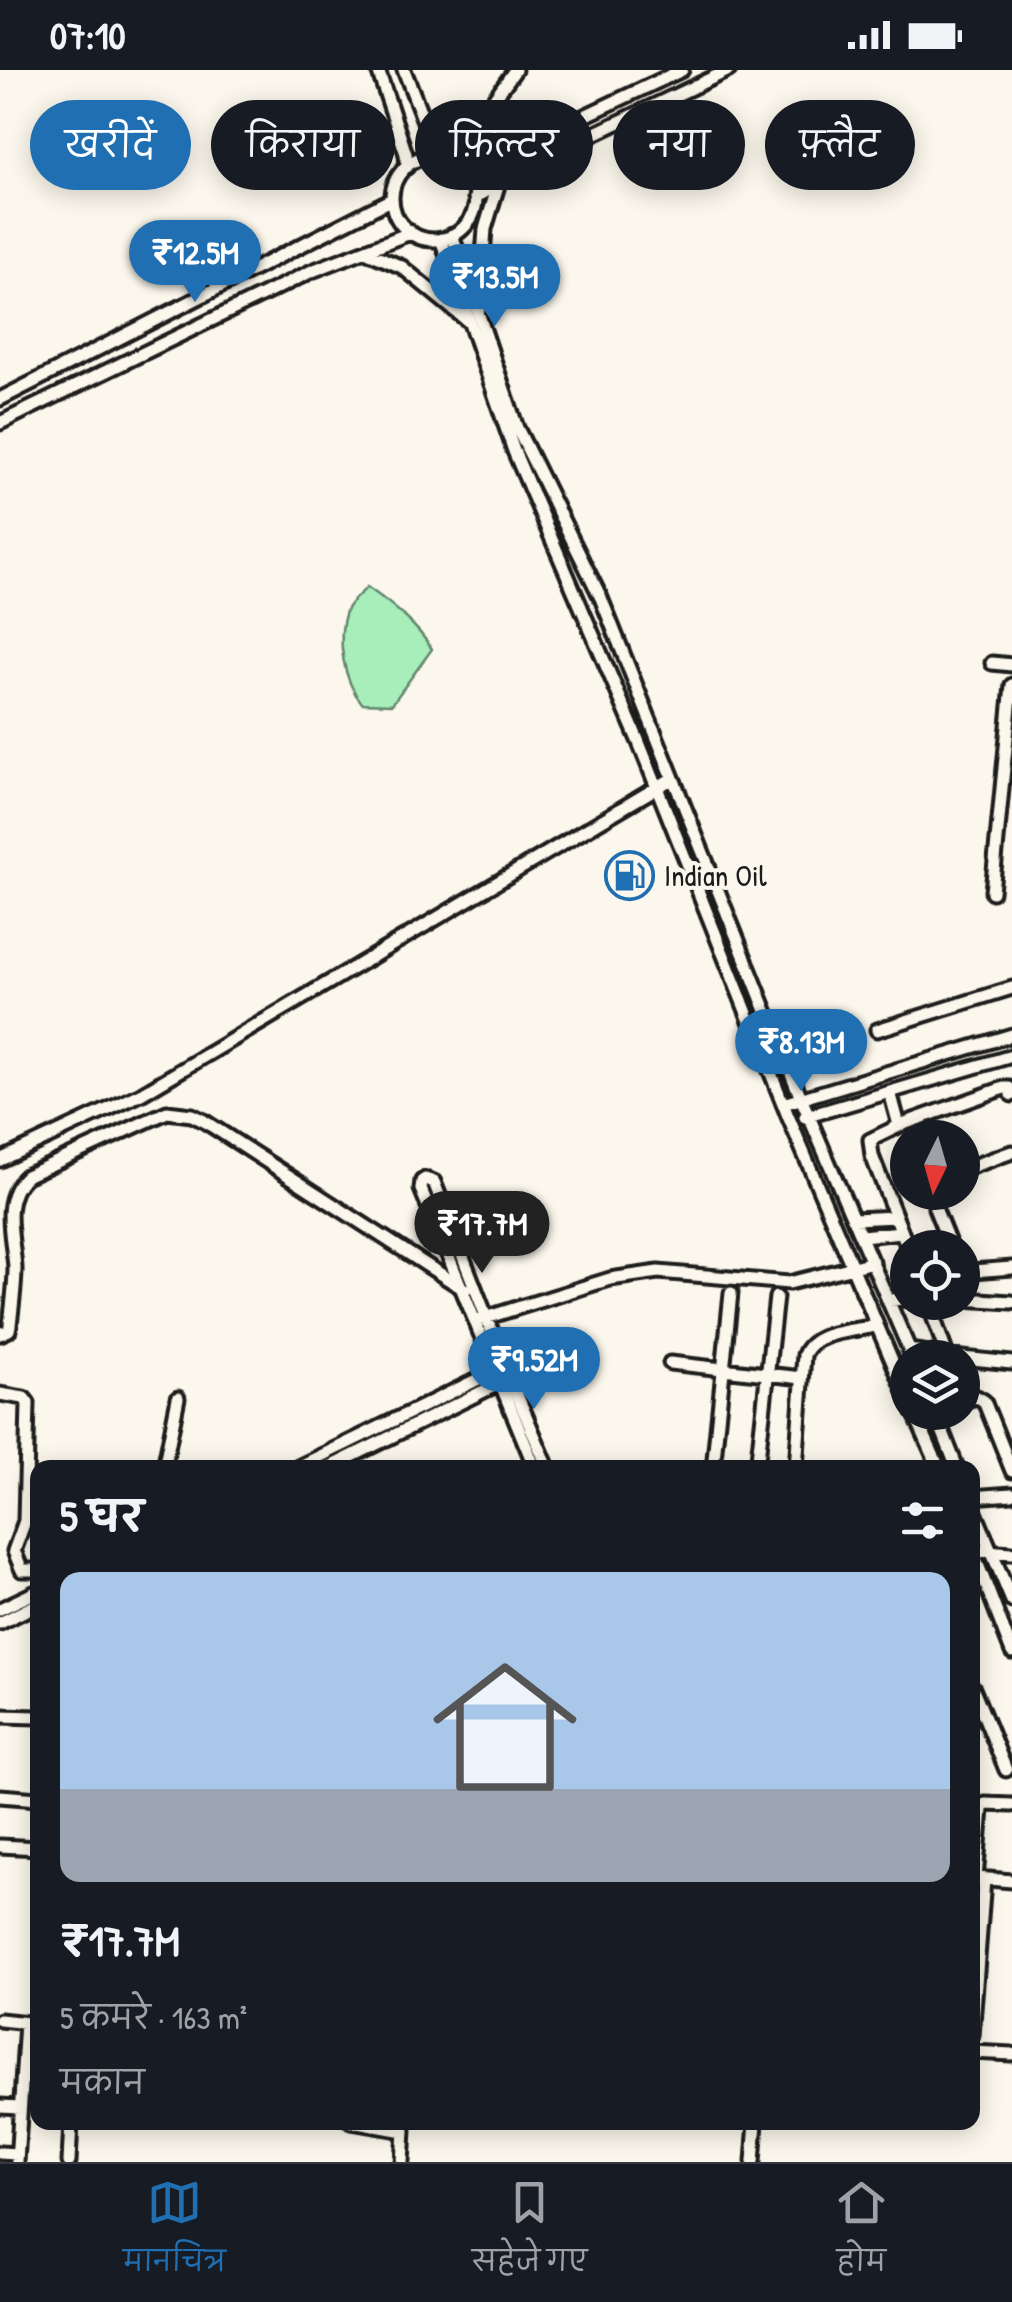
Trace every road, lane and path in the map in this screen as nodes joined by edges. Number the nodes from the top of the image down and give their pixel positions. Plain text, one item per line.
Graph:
1 (378, 70) edge
2 (404, 70) edge
3 (514, 70) edge
4 (682, 70) edge
5 (729, 70) edge
6 (415, 100) edge
7 (493, 100) edge
8 (593, 112) edge
9 (593, 134) edge
10 (415, 161) edge
11 (407, 166) junction
12 (472, 190) edge
13 (487, 190) edge
14 (497, 190) edge
15 (475, 198) junction
16 (392, 199) junction
17 (410, 233) junction
18 (447, 237) junction
19 (364, 251) junction
20 (475, 321) junction
21 (0, 399) edge
22 (0, 423) edge
23 (992, 663) dead end
24 (1012, 666) edge
25 (1012, 684) edge
26 (674, 780) junction
27 (657, 796) junction
28 (996, 856) junction
29 (1012, 859) edge
30 (992, 892) dead end
31 (1012, 988) edge
32 (877, 1030) dead end
33 (1012, 1035) edge
34 (1012, 1056) edge
35 (890, 1092) junction
36 (1012, 1095) edge
37 (801, 1098) junction
38 (783, 1104) junction
39 (808, 1116) junction
40 (897, 1120) edge
41 (916, 1120) edge
42 (792, 1124) junction
43 (890, 1129) edge
44 (1012, 1152) edge
45 (0, 1160) edge
46 (980, 1164) edge
47 (890, 1201) edge
48 (893, 1210) edge
49 (896, 1217) junction
50 (854, 1219) junction
51 (900, 1230) edge
52 (890, 1233) edge
53 (862, 1236) junction
54 (873, 1262) junction
55 (1012, 1268) edge
56 (850, 1269) junction
57 (980, 1270) edge
58 (465, 1290) junction
59 (731, 1293) dead end
60 (776, 1297) dead end
61 (889, 1300) joint
62 (980, 1300) edge
63 (1012, 1302) edge
64 (482, 1318) junction
65 (876, 1326) junction
66 (0, 1334) edge
67 (905, 1340) edge
68 (890, 1358) edge
69 (980, 1359) edge
70 (1012, 1362) edge
71 (670, 1363) dead end
72 (724, 1370) junction
73 (768, 1374) junction
74 (502, 1375) junction
75 (802, 1378) junction
76 (0, 1394) edge
77 (178, 1398) dead end
78 (980, 1398) edge
79 (922, 1430) edge
80 (941, 1430) edge
81 (714, 1459) dead end
82 (166, 1460) edge
83 (314, 1460) edge
84 (343, 1460) edge
85 (532, 1460) edge
86 (544, 1460) edge
87 (758, 1460) edge
88 (797, 1460) edge
89 (935, 1460) edge
90 (954, 1460) edge
91 (1012, 1471) edge
92 (1012, 1494) edge
93 (980, 1496) edge
94 (980, 1524) edge
95 (980, 1550) edge
96 (992, 1552) junction
97 (1012, 1553) edge
98 (980, 1567) edge
99 (30, 1570) edge
100 (30, 1595) edge
101 (1012, 1601) edge
102 (30, 1608) edge
103 (0, 1609) edge
104 (0, 1623) edge
105 (1012, 1652) edge
106 (980, 1706) edge
107 (0, 1716) edge
108 (30, 1717) edge
109 (1006, 1770) dead end
110 (0, 1796) edge
111 (30, 1798) edge
112 (1012, 1805) edge
113 (980, 1837) edge
114 (0, 1846) edge
115 (30, 1848) edge
116 (980, 1878) edge
117 (1012, 1881) edge
118 (0, 2020) edge
119 (30, 2023) edge
120 (30, 2037) edge
121 (980, 2052) edge
122 (1012, 2054) edge
123 (0, 2106) edge
124 (20, 2107) junction
125 (71, 2130) edge
126 (404, 2130) edge
127 (755, 2130) edge
128 (0, 2153) edge
129 (17, 2158) edge
130 (69, 2162) edge
131 (402, 2162) edge
132 (753, 2162) edge

1 - 11 street
2 - 6 street
3 - 7 street
4 - 8 street
5 - 9 street
10 - 11 street
11 - 16 street
12 - 15 street
13 - 15 street
14 - 20 street
15 - 18 street
16 - 17 street
16 - 21 street
17 - 18 street
17 - 19 street
18 - 20 street
19 - 20 street
19 - 22 street
20 - 26 street
20 - 27 street
23 - 24 street
25 - 28 street
26 - 27 street
26 - 37 street
27 - 38 street
27 - 45 street
28 - 29 street
28 - 30 street
31 - 32 street
33 - 37 street
34 - 35 street
35 - 39 street
35 - 40 street
36 - 41 street
37 - 38 street
37 - 39 street
38 - 42 street
39 - 42 street
39 - 50 street
42 - 56 street
43 - 47 street
44 - 46 street
48 - 49 street
49 - 50 street
49 - 51 street
50 - 53 street
52 - 53 street
53 - 54 street
54 - 56 street
54 - 61 street
55 - 57 street
56 - 64 street
56 - 65 street
58 - 64 street
58 - 64 street
58 - 66 street
59 - 72 street
60 - 73 street
61 - 67 street
62 - 63 street
64 - 74 street
65 - 68 street
65 - 75 street
69 - 70 street
71 - 72 street
72 - 73 street
72 - 81 street
73 - 75 street
73 - 87 street
74 - 83 street
74 - 84 street
74 - 85 street
74 - 86 street
75 - 88 street
76 - 99 street
77 - 82 street
78 - 91 street
79 - 89 street
80 - 90 street
92 - 93 street
94 - 96 street
95 - 96 street
96 - 97 street
96 - 101 street
98 - 105 street
100 - 103 street
102 - 104 street
106 - 109 street
107 - 108 street
110 - 111 street
112 - 113 street
114 - 115 street
116 - 117 street
118 - 119 street
120 - 124 street
121 - 122 street
123 - 124 street
124 - 129 street
125 - 130 street
126 - 131 street
127 - 132 street
128 - 129 street

